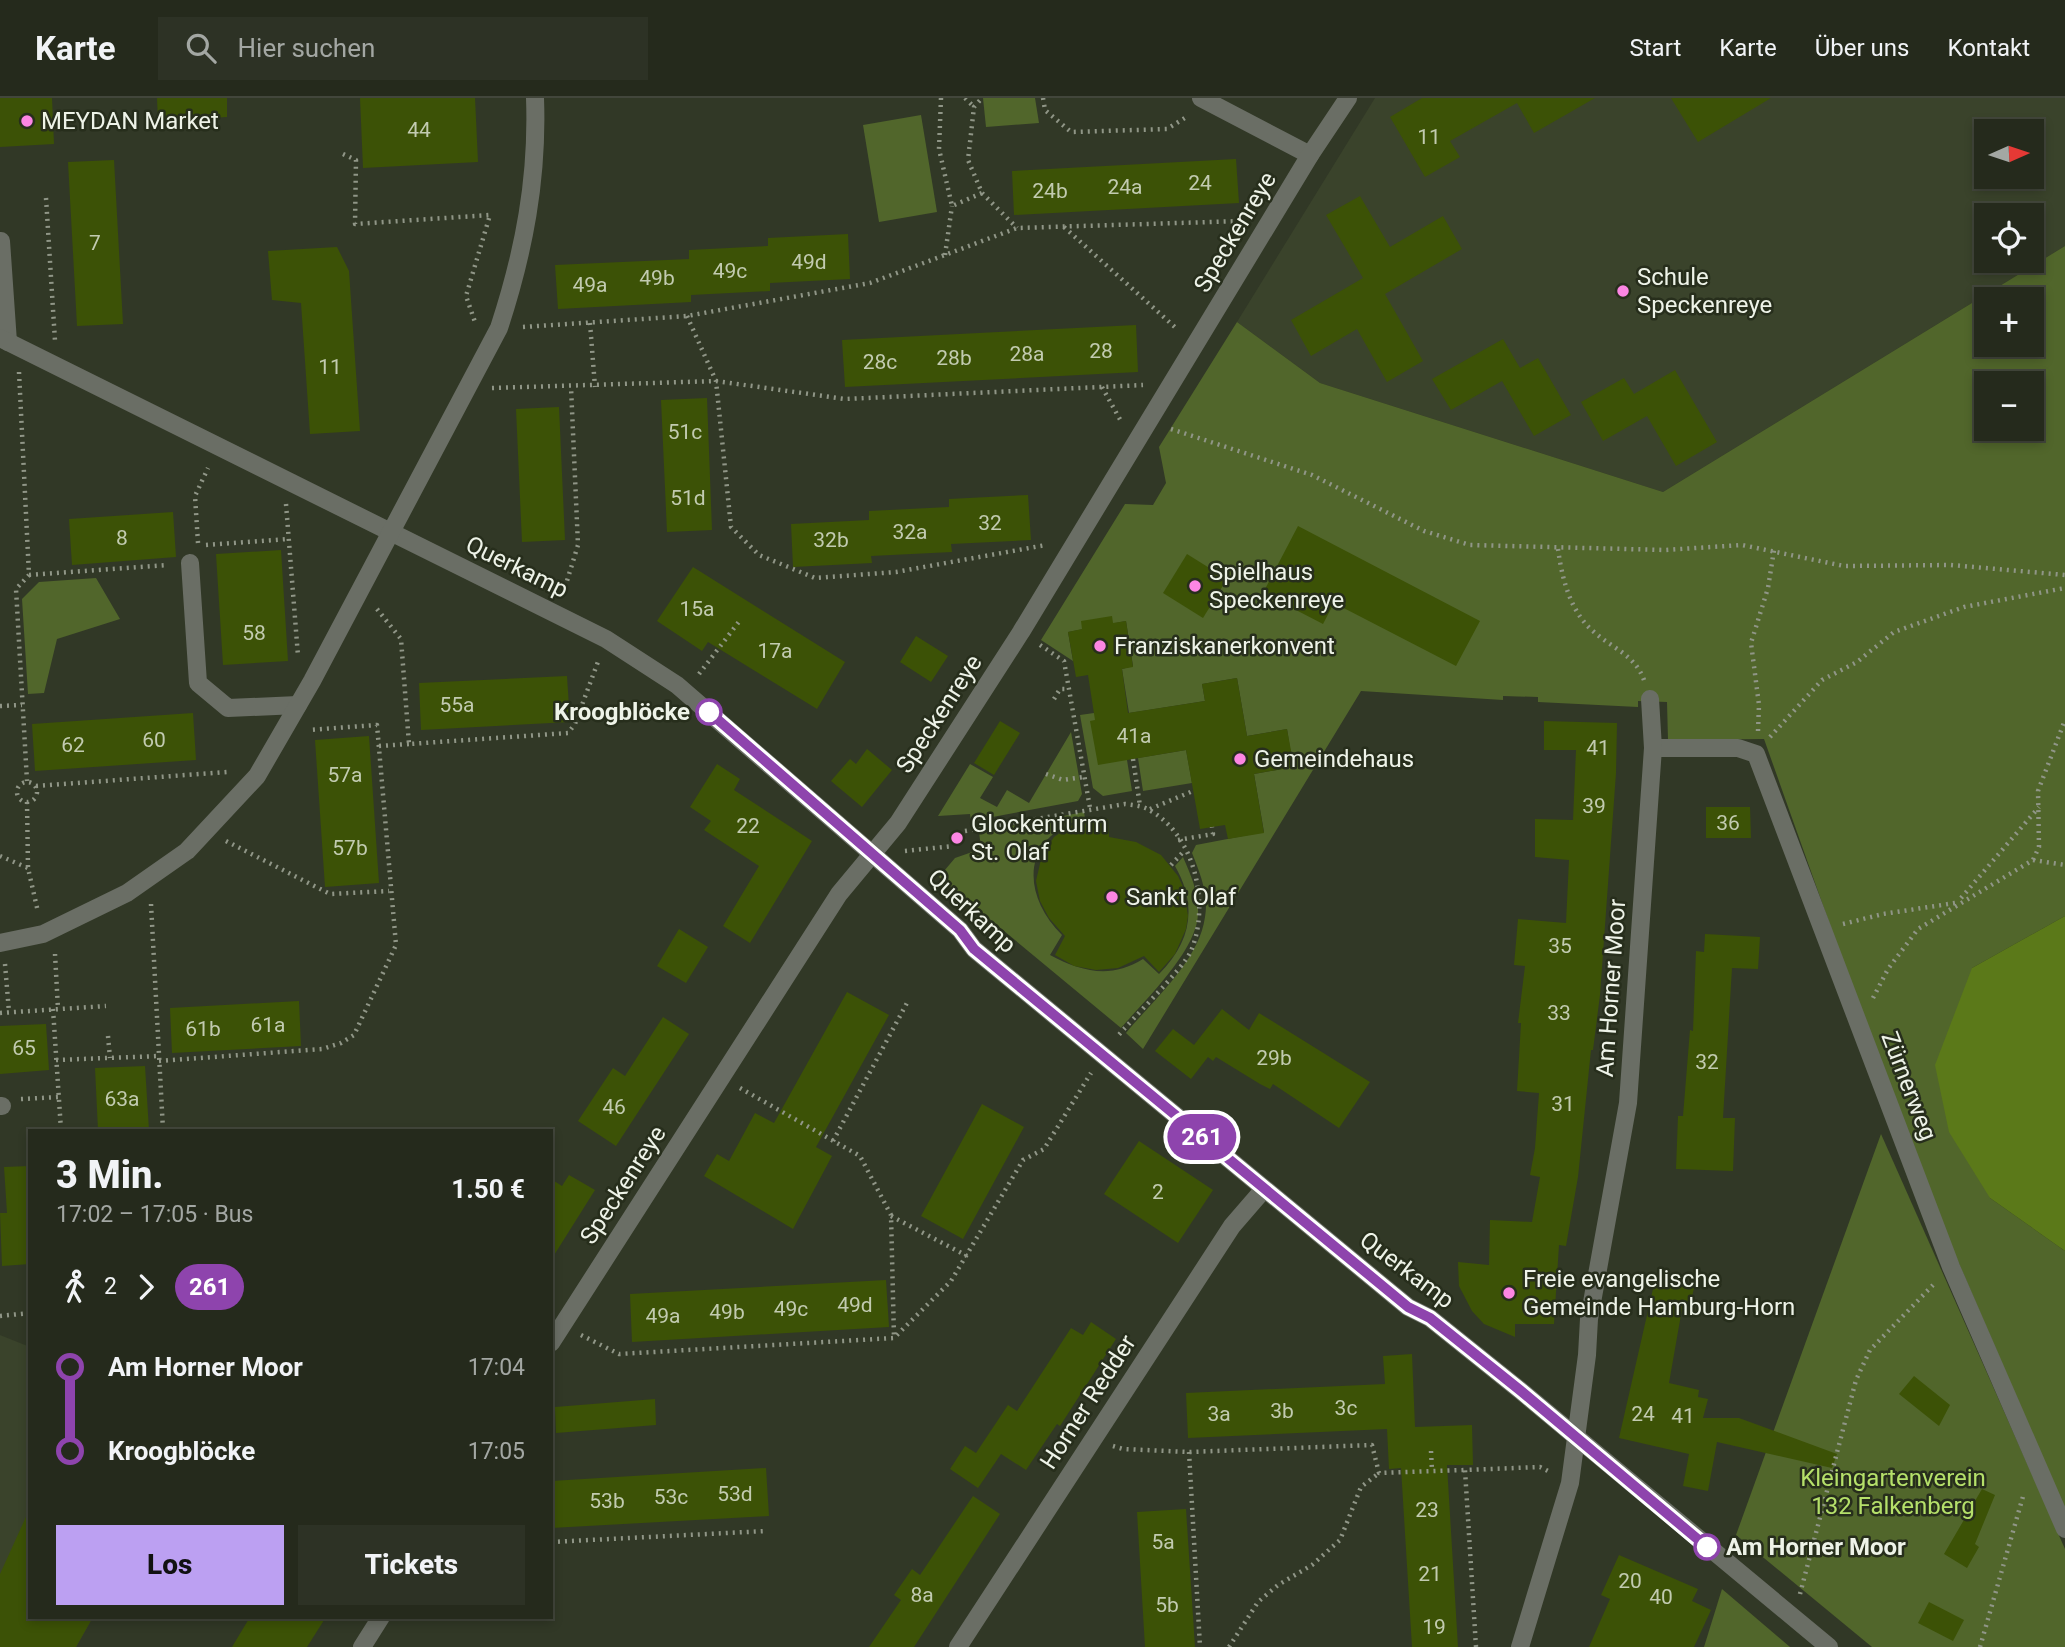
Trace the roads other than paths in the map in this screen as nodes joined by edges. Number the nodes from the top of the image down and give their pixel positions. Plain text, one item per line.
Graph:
1 (535, 98) edge
2 (1348, 98) edge
3 (1204, 101) edge
4 (1310, 155) junction
5 (1, 241) edge
6 (9, 342) edge
7 (392, 533) junction
8 (190, 563) road end
9 (1650, 699) road end
10 (298, 705) junction
11 (1653, 748) junction
12 (873, 854) junction
13 (2, 942) edge
14 (1264, 1189) junction
15 (553, 1340) edge
16 (1576, 1436) junction
17 (2065, 1529) edge
18 (380, 1619) edge
19 (362, 1647) edge
20 (958, 1647) edge
21 (1520, 1647) edge
22 (1829, 1647) edge

1 - 7 street
2 - 4 street, Speckenreye
3 - 4 street
4 - 12 street, Speckenreye
5 - 6 street
6 - 7 street, Querkamp
7 - 10 street
7 - 12 street, Querkamp
8 - 10 street
9 - 11 street, Am Horner Moor
10 - 13 street
11 - 16 street, Am Horner Moor
11 - 17 street, Zürnerweg
12 - 14 street, Querkamp
12 - 15 street, Speckenreye
14 - 16 street, Querkamp
14 - 20 street, Horner Redder
16 - 21 street, Am Horner Moor
16 - 22 street, Querkamp
18 - 19 street

